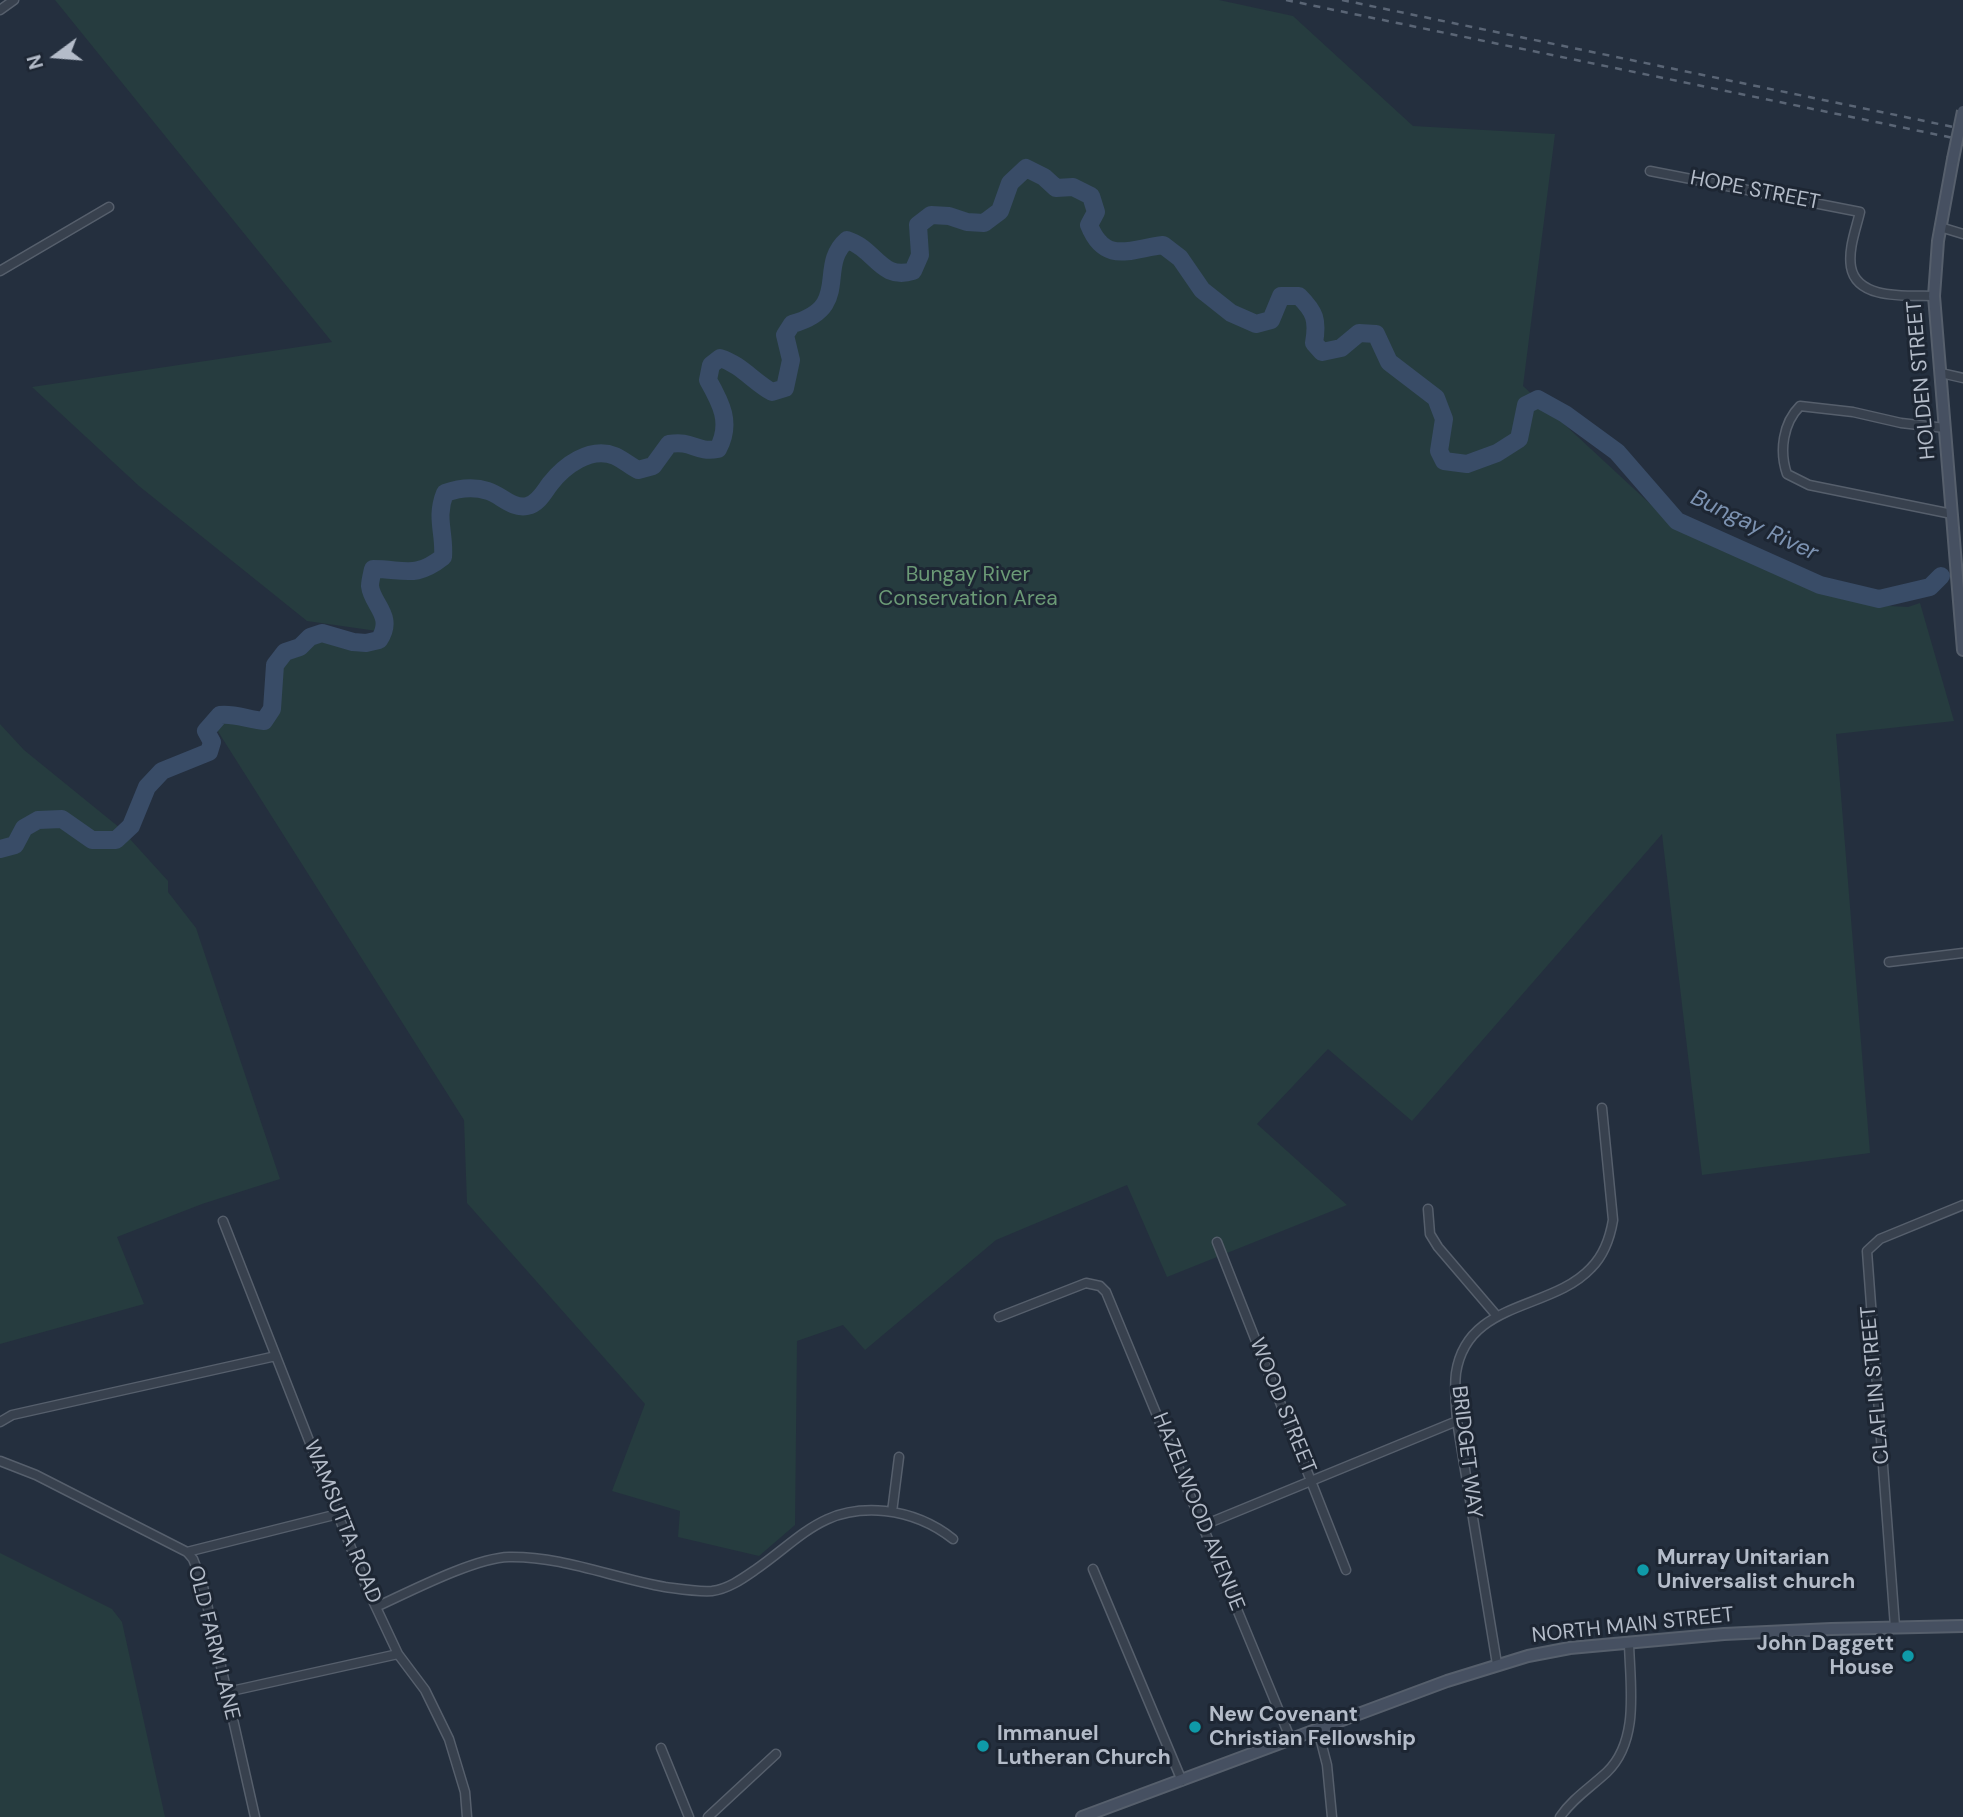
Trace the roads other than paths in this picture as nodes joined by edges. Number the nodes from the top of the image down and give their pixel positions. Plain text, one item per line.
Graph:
1 (14, 0) edge
2 (0, 9) edge
3 (1963, 111) edge
4 (1650, 171) dead end
5 (109, 207) dead end
6 (1940, 227) junction
7 (1963, 233) edge
8 (0, 271) edge
9 (1934, 296) junction
10 (1941, 373) junction
11 (1963, 378) edge
12 (1945, 428) junction
13 (1952, 514) junction
14 (1963, 650) edge
15 (1963, 953) edge
16 (1889, 962) dead end
17 (1602, 1108) dead end
18 (1963, 1205) edge
19 (1428, 1209) dead end
20 (223, 1221) dead end
21 (1217, 1242) dead end
22 (999, 1317) dead end
23 (1497, 1317) junction
24 (276, 1356) junction
25 (1457, 1421) junction
26 (0, 1422) edge
27 (900, 1457) dead end
28 (0, 1461) edge
29 (1312, 1481) junction
30 (891, 1512) junction
31 (338, 1514) junction
32 (1204, 1525) junction
33 (953, 1539) dead end
34 (187, 1552) junction
35 (1093, 1569) dead end
36 (1346, 1570) dead end
37 (376, 1608) junction
38 (1963, 1626) edge
39 (1895, 1627) junction
40 (1629, 1643) junction
41 (398, 1654) junction
42 (1497, 1664) junction
43 (227, 1692) junction
44 (1318, 1730) junction
45 (1291, 1740) junction
46 (661, 1748) dead end
47 (776, 1754) dead end
48 (1182, 1781) junction
49 (255, 1817) edge
50 (467, 1817) edge
51 (689, 1817) edge
52 (708, 1817) edge
53 (1082, 1817) edge
54 (1332, 1817) edge
55 (1560, 1817) edge

1 - 2 street
3 - 6 main road, HOLDEN STREET, bridge
4 - 9 street, HOPE STREET
5 - 8 street
6 - 7 street
6 - 9 main road, HOLDEN STREET
9 - 10 main road, HOLDEN STREET
10 - 11 street
10 - 12 main road, HOLDEN STREET
12 - 13 main road, HOLDEN STREET
12 - 13 street
13 - 14 main road, HOLDEN STREET
15 - 16 street
17 - 23 street, BRIDGET WAY
18 - 39 street, CLAFLIN STREET
19 - 23 street
20 - 24 street, WAMSUTTA ROAD
21 - 29 street, WOOD STREET
22 - 32 street, HAZELWOOD AVENUE
23 - 25 street, BRIDGET WAY
24 - 26 street
24 - 31 street, WAMSUTTA ROAD
25 - 29 street
25 - 42 street, BRIDGET WAY
27 - 30 street
28 - 34 street, OLD FARM LANE
29 - 32 street
29 - 36 street, WOOD STREET
30 - 33 street
30 - 37 street
31 - 34 street
31 - 37 street, WAMSUTTA ROAD
32 - 45 street, HAZELWOOD AVENUE
34 - 43 street, OLD FARM LANE
35 - 48 street
37 - 41 street, WAMSUTTA ROAD
38 - 39 main road, NORTH MAIN STREET
39 - 40 main road, NORTH MAIN STREET
40 - 42 main road, NORTH MAIN STREET
40 - 55 street
41 - 43 street
41 - 50 street, WAMSUTTA ROAD
42 - 44 main road, NORTH MAIN STREET
43 - 49 street, OLD FARM LANE
44 - 45 main road, NORTH MAIN STREET
44 - 54 street
45 - 48 main road, NORTH MAIN STREET
46 - 51 street
47 - 52 street
48 - 53 main road, NORTH MAIN STREET

